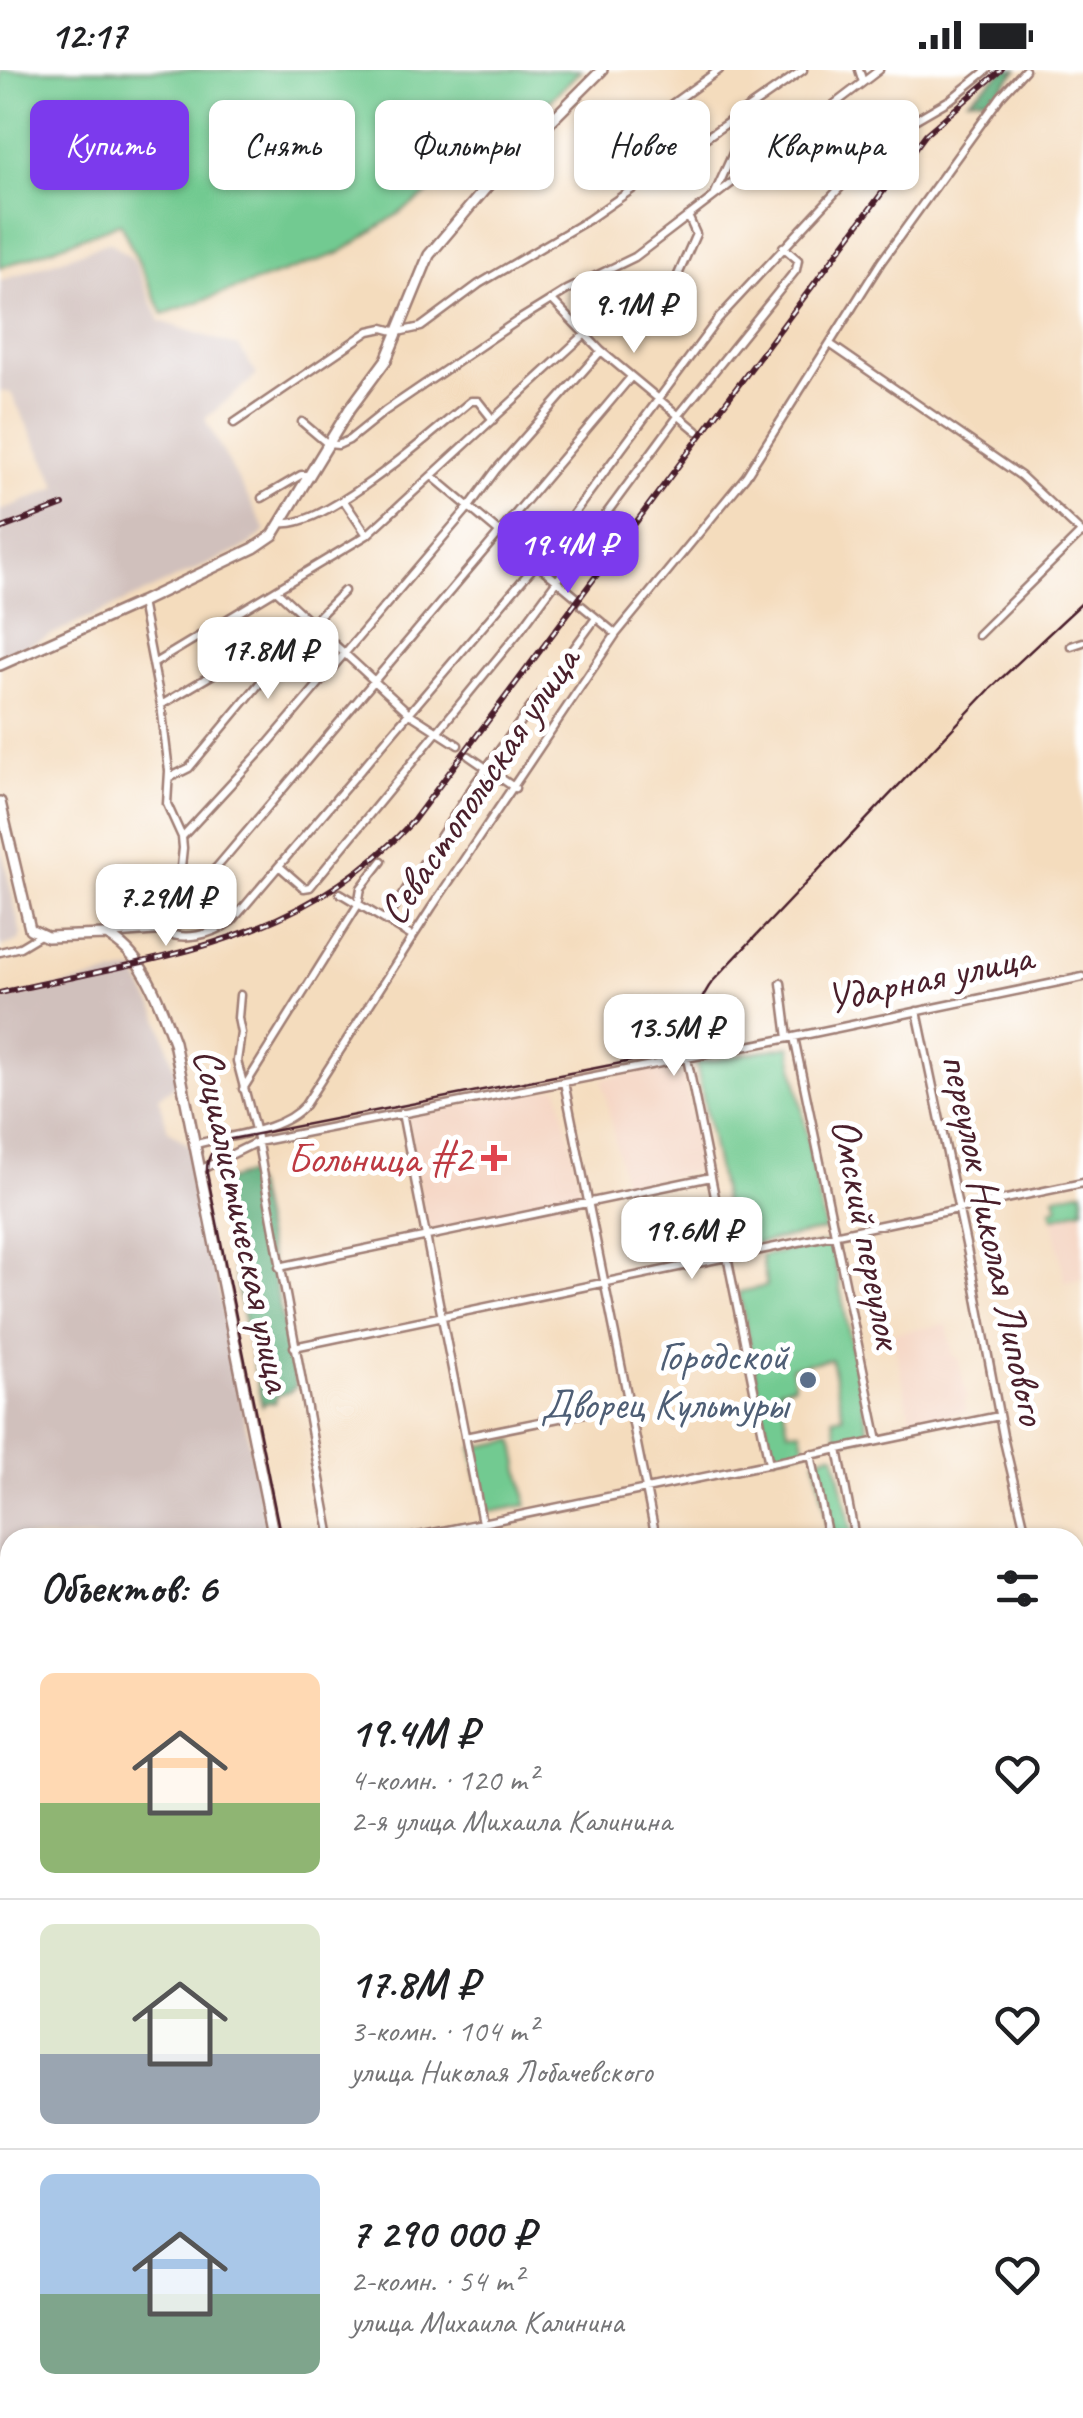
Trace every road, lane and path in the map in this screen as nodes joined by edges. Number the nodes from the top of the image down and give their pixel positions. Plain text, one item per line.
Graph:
1 (602, 70) edge
2 (719, 70) edge
3 (803, 70) edge
4 (859, 70) edge
5 (879, 70) edge
6 (987, 70) edge
7 (1025, 70) edge
8 (862, 82) junction
9 (677, 100) edge
10 (759, 100) edge
11 (730, 120) edge
12 (730, 159) edge
13 (714, 194) junction
14 (688, 216) junction
15 (783, 246) junction
16 (678, 276) dead end
17 (552, 300) junction
18 (398, 332) junction
19 (584, 336) junction
20 (830, 344) junction
21 (600, 351) junction
22 (630, 377) junction
23 (657, 398) junction
24 (678, 415) junction
25 (493, 420) junction
26 (302, 422) dead end
27 (234, 423) dead end
28 (697, 431) dead end
29 (328, 444) junction
30 (310, 475) junction
31 (432, 476) junction
32 (262, 498) dead end
33 (344, 502) junction
34 (469, 506) junction
35 (282, 523) junction
36 (500, 533) junction
37 (1082, 534) edge
38 (367, 535) junction
39 (537, 564) junction
40 (557, 581) junction
41 (276, 591) junction
42 (344, 591) dead end
43 (576, 597) dead end
44 (141, 602) junction
45 (582, 606) dead end
46 (302, 616) junction
47 (596, 618) junction
48 (311, 625) junction
49 (616, 634) junction
50 (978, 635) dead end
51 (1083, 642) edge
52 (1071, 646) dead end
53 (342, 654) junction
54 (153, 664) junction
55 (0, 665) edge
56 (373, 682) junction
57 (161, 705) junction
58 (410, 714) junction
59 (438, 732) junction
60 (458, 745) dead end
61 (469, 756) dead end
62 (487, 768) junction
63 (169, 778) junction
64 (516, 788) junction
65 (0, 802) edge
66 (182, 838) junction
67 (382, 861) dead end
68 (279, 866) junction
69 (340, 893) dead end
70 (177, 905) junction
71 (358, 905) junction
72 (386, 920) junction
73 (161, 932) junction
74 (40, 935) junction
75 (106, 935) junction
76 (413, 937) junction
77 (0, 952) edge
78 (1083, 977) edge
79 (781, 983) dead end
80 (240, 996) dead end
81 (917, 1010) junction
82 (791, 1038) junction
83 (686, 1058) junction
84 (564, 1082) junction
85 (242, 1090) junction
86 (402, 1113) junction
87 (255, 1129) junction
88 (257, 1142) junction
89 (196, 1144) junction
90 (202, 1169) junction
91 (711, 1177) junction
92 (1083, 1182) edge
93 (588, 1202) junction
94 (958, 1209) junction
95 (835, 1233) junction
96 (424, 1236) junction
97 (727, 1256) junction
98 (279, 1267) junction
99 (604, 1282) junction
100 (440, 1316) junction
101 (294, 1347) junction
102 (629, 1404) junction
103 (999, 1416) junction
104 (464, 1437) junction
105 (878, 1441) junction
106 (838, 1449) junction
107 (811, 1454) junction
108 (769, 1464) junction
109 (646, 1491) junction
110 (482, 1524) junction
111 (272, 1528) edge
112 (329, 1528) edge
113 (461, 1528) edge
114 (483, 1528) edge
115 (654, 1528) edge
116 (826, 1528) edge
117 (853, 1528) edge
118 (1026, 1528) edge

1 - 18 main road
2 - 9 street
3 - 10 street
4 - 8 street
5 - 8 street
6 - 15 street
7 - 20 street, Севастопольская улица
8 - 13 street
11 - 18 street
12 - 13 street
13 - 14 street
14 - 16 street
14 - 17 street
15 - 23 street
15 - 24 street
17 - 19 street
17 - 29 street
18 - 27 street
18 - 29 main road
19 - 21 street
19 - 25 street
20 - 37 street
20 - 49 street, Севастопольская улица
21 - 22 street
21 - 34 street
22 - 23 street
22 - 36 street
23 - 24 street
23 - 39 street
24 - 28 street
24 - 40 street
25 - 31 street
25 - 33 street
26 - 29 street
29 - 30 main road
30 - 32 street
30 - 35 main road
31 - 34 street
31 - 38 street
33 - 35 street
33 - 38 street
34 - 36 street
34 - 53 street
35 - 44 main road
36 - 39 street
36 - 56 street
37 - 50 street
38 - 41 street
39 - 40 street
39 - 58 street
40 - 43 street
40 - 59 street
41 - 46 street
41 - 54 street
42 - 48 street
44 - 54 street
44 - 55 main road
45 - 47 street
46 - 48 street
46 - 57 street
47 - 49 street
47 - 62 street
48 - 53 street
48 - 63 street
49 - 64 street, Севастопольская улица
51 - 52 street
53 - 56 street
53 - 66 street
54 - 57 street
56 - 58 street
56 - 70 street
57 - 63 street
58 - 59 street
58 - 68 street
59 - 60 street
59 - 68 street
61 - 62 street
62 - 64 street
62 - 72 street
63 - 66 street
64 - 76 street, Севастопольская улица
65 - 74 main road
66 - 70 street
67 - 71 street
68 - 73 street
69 - 71 street
70 - 73 street
71 - 72 street
71 - 85 street
72 - 76 street
73 - 75 street
74 - 75 main road
74 - 77 street
75 - 89 main road, Социалистическая улица
76 - 87 street, Севастопольская улица
78 - 81 street, Ударная улица
79 - 82 street, Омский переулок
80 - 85 street, Социалистическая улица
81 - 82 street, Ударная улица
81 - 94 street, переулок Николая Липового
82 - 83 street, Ударная улица
82 - 95 street, Омский переулок
83 - 84 street, Ударная улица
83 - 91 street
84 - 86 street, Ударная улица
84 - 93 street
85 - 87 street, Социалистическая улица
86 - 88 street, Ударная улица
86 - 96 street
87 - 88 street, Социалистическая улица
87 - 89 street, Севастопольская улица
88 - 90 street, Ударная улица
88 - 98 street, Социалистическая улица
89 - 90 main road, Социалистическая улица
90 - 111 main road, Социалистическая улица
91 - 93 street
91 - 97 street
92 - 94 street
93 - 96 street
93 - 99 street
94 - 95 street
94 - 103 street, переулок Николая Липового
95 - 97 street
95 - 105 street, Омский переулок
96 - 98 street
96 - 100 street
97 - 99 street
97 - 108 street
98 - 101 street, Социалистическая улица
99 - 100 street
99 - 102 street
100 - 101 street
100 - 104 street
101 - 112 street, Социалистическая улица
102 - 104 street
102 - 109 street
103 - 105 street
103 - 118 street, переулок Николая Липового
104 - 110 street
105 - 106 street
106 - 107 street
106 - 117 street
107 - 108 street
107 - 116 street
108 - 109 street
109 - 110 street
109 - 115 street
110 - 113 street
110 - 114 street

